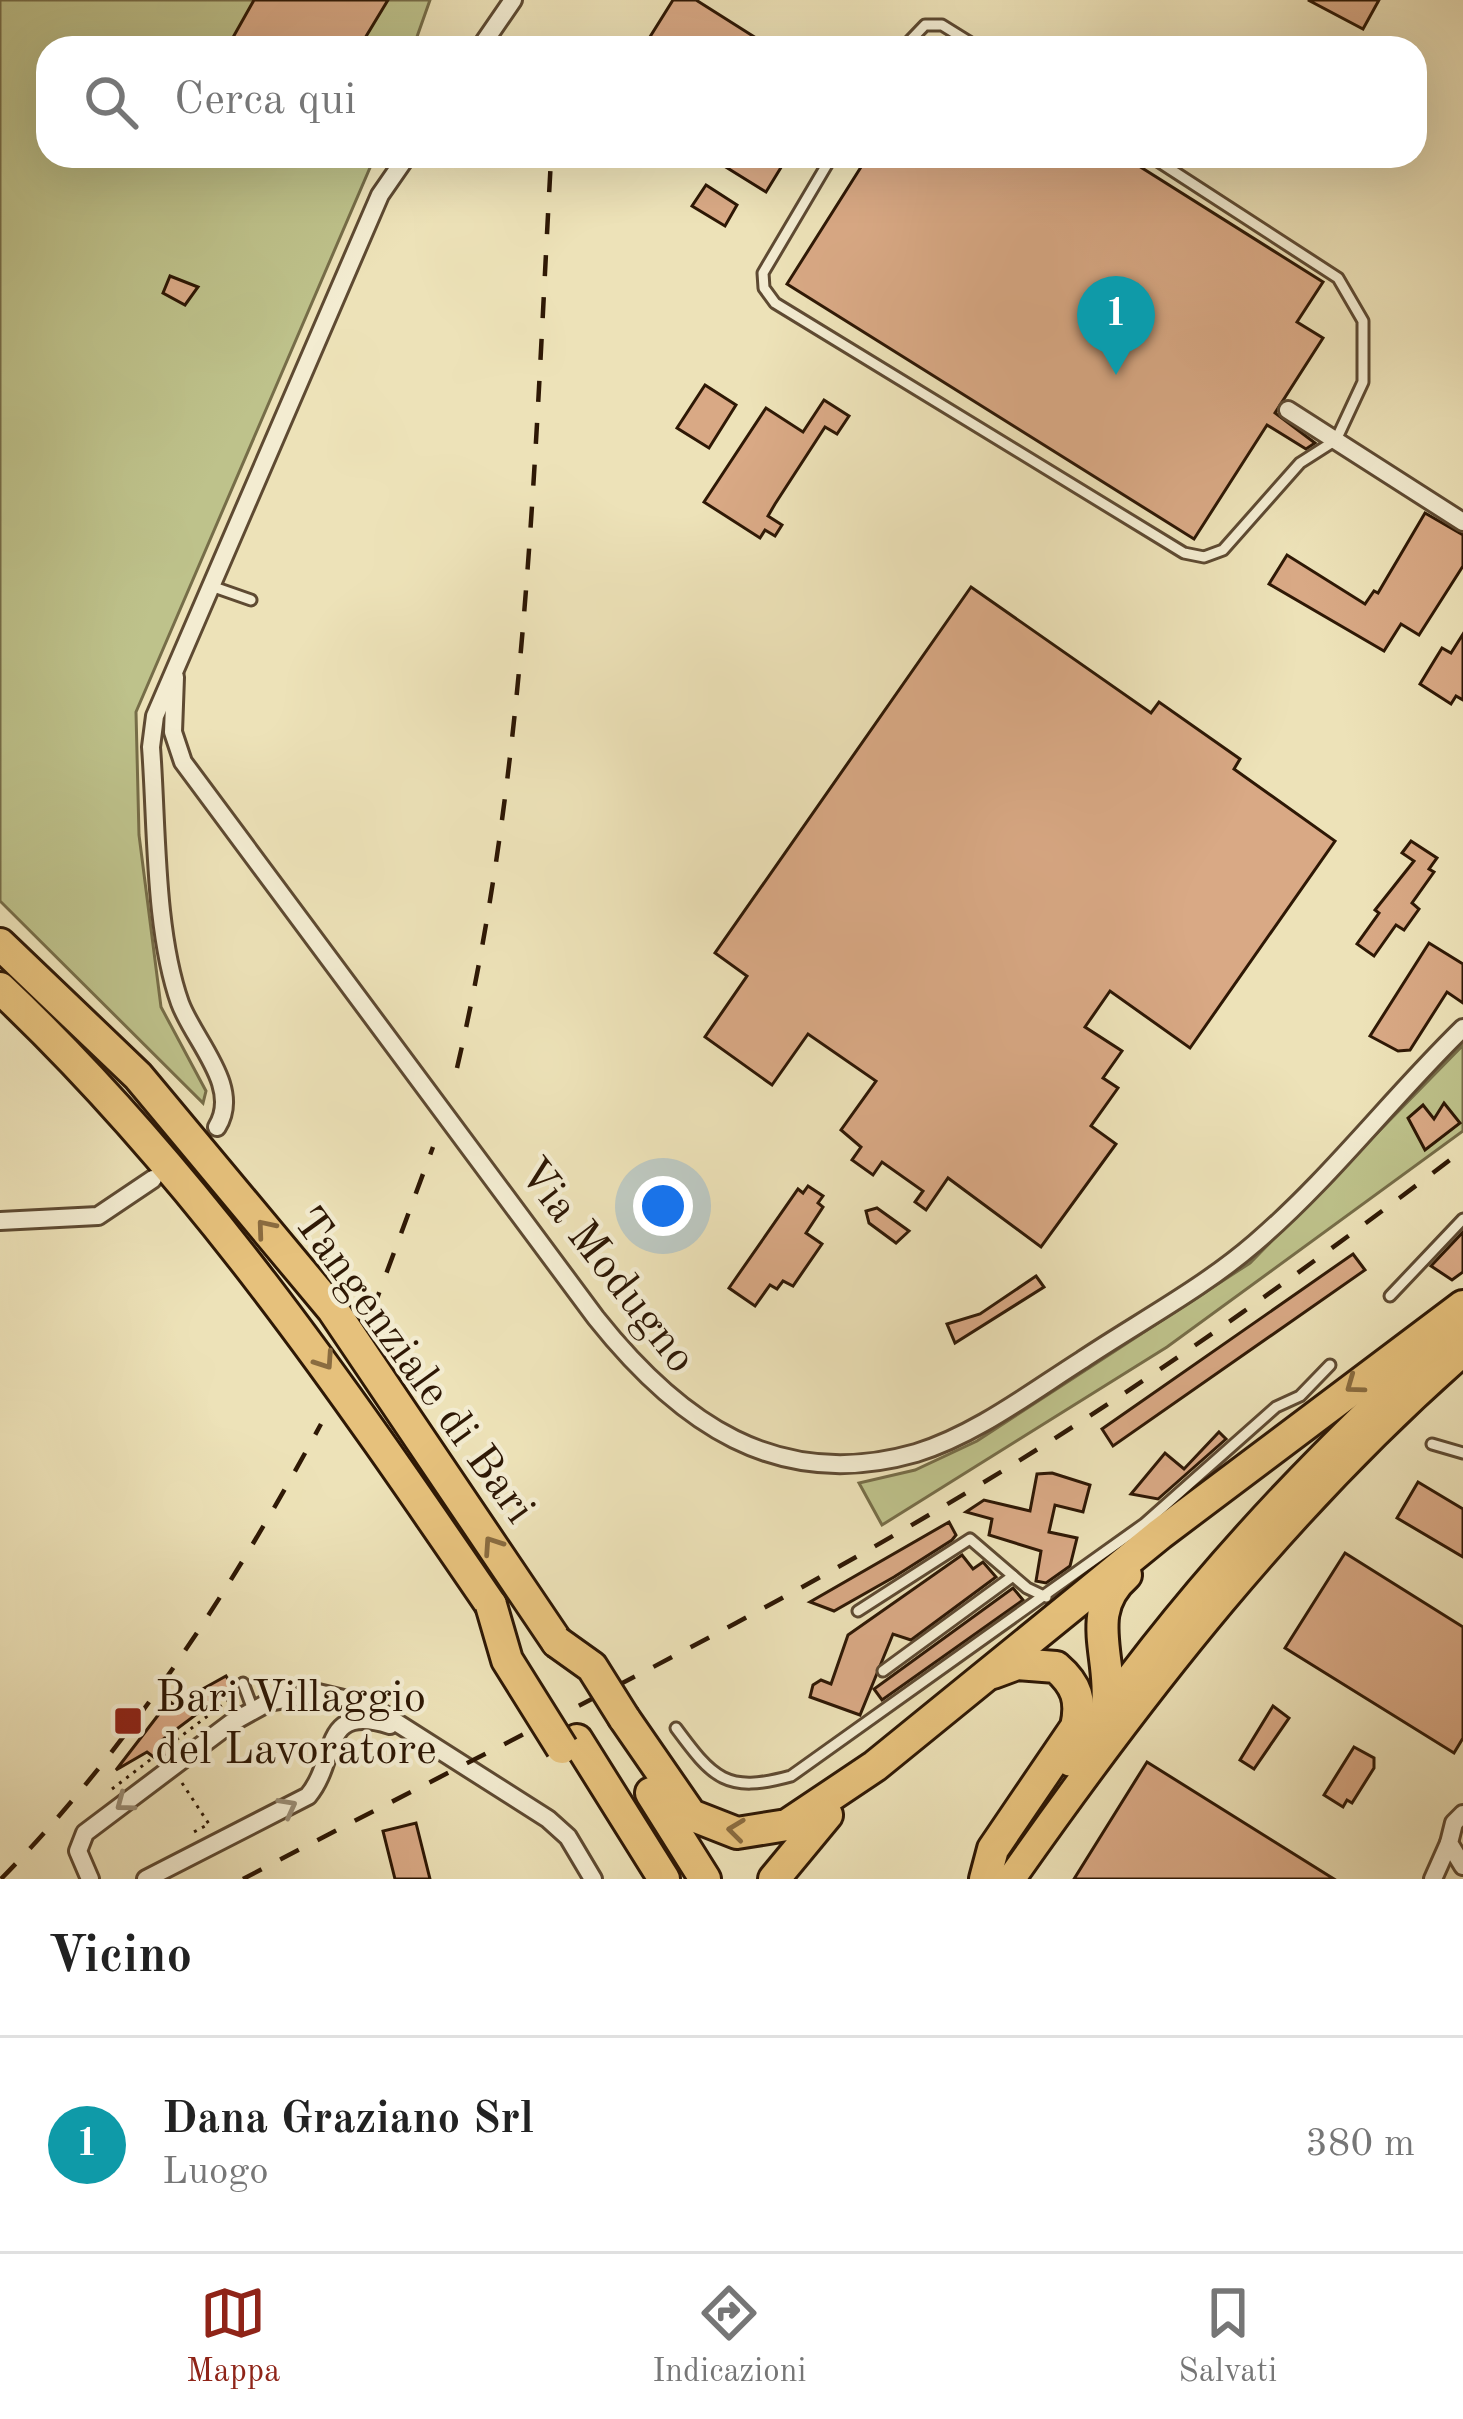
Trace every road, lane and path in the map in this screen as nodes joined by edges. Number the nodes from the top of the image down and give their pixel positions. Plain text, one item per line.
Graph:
1 (513, 0) edge
2 (488, 36) edge
3 (916, 36) edge
4 (959, 36) edge
5 (399, 168) edge
6 (825, 168) edge
7 (1169, 168) edge
8 (1288, 410) dead end
9 (1336, 440) junction
10 (1463, 522) edge
11 (211, 586) junction
12 (251, 600) dead end
13 (175, 677) junction
14 (0, 944) edge
15 (0, 988) edge
16 (0, 1011) edge
17 (1463, 1028) edge
18 (217, 1127) dead end
19 (141, 1132) junction
20 (153, 1179) dead end
21 (1463, 1219) edge
22 (0, 1221) edge
23 (1390, 1296) dead end
24 (1463, 1306) edge
25 (1463, 1324) edge
26 (1463, 1352) edge
27 (1330, 1365) dead end
28 (1307, 1405) junction
29 (1432, 1444) dead end
30 (1463, 1453) edge
31 (1160, 1534) junction
32 (1013, 1576) junction
33 (1046, 1597) junction
34 (858, 1611) dead end
35 (883, 1671) dead end
36 (993, 1673) junction
37 (243, 1683) dead end
38 (236, 1695) dead end
39 (1108, 1706) junction
40 (253, 1710) junction
41 (616, 1722) junction
42 (676, 1728) dead end
43 (408, 1732) junction
44 (570, 1744) junction
45 (165, 1761) junction
46 (875, 1766) junction
47 (112, 1789) dead end
48 (1463, 1814) edge
49 (190, 1834) dead end
50 (1449, 1843) junction
51 (1463, 1866) edge
52 (90, 1879) edge
53 (146, 1879) edge
54 (593, 1879) edge
55 (642, 1879) edge
56 (664, 1879) edge
57 (705, 1879) edge
58 (773, 1879) edge
59 (988, 1879) edge
60 (1011, 1879) edge
61 (1433, 1879) edge

1 - 2 street
3 - 4 lane
5 - 11 street
6 - 9 lane
7 - 9 lane
8 - 9 street
9 - 10 street
11 - 12 lane
11 - 13 street
13 - 17 street, Via Modugno
13 - 18 street
41 -> 14 highway, Tangenziale di Bari
15 - 19 highway, Tangenziale di Bari
16 - 19 highway
19 -> 44 highway, Tangenziale di Bari, bridge
20 - 22 street
21 - 23 lane
24 -> 28 highway
25 - 39 main road
26 - 60 main road
27 - 28 lane
28 - 31 highway
28 - 33 lane
29 - 30 lane
31 - 36 highway
31 - 39 highway
32 - 33 lane
32 - 34 lane
32 - 35 lane
33 - 42 lane
36 - 46 highway
36 - 59 highway
37 - 40 lane
38 - 45 path
39 - 59 main road
40 - 43 street
40 - 45 street
46 -> 41 highway
41 - 57 highway, Tangenziale di Bari
53 -> 43 street
43 - 54 street
44 - 55 highway
44 - 56 highway, Tangenziale di Bari
45 - 47 path
45 - 49 path
45 -> 52 street
46 - 58 highway
48 - 50 street
50 - 51 street
50 - 61 street

